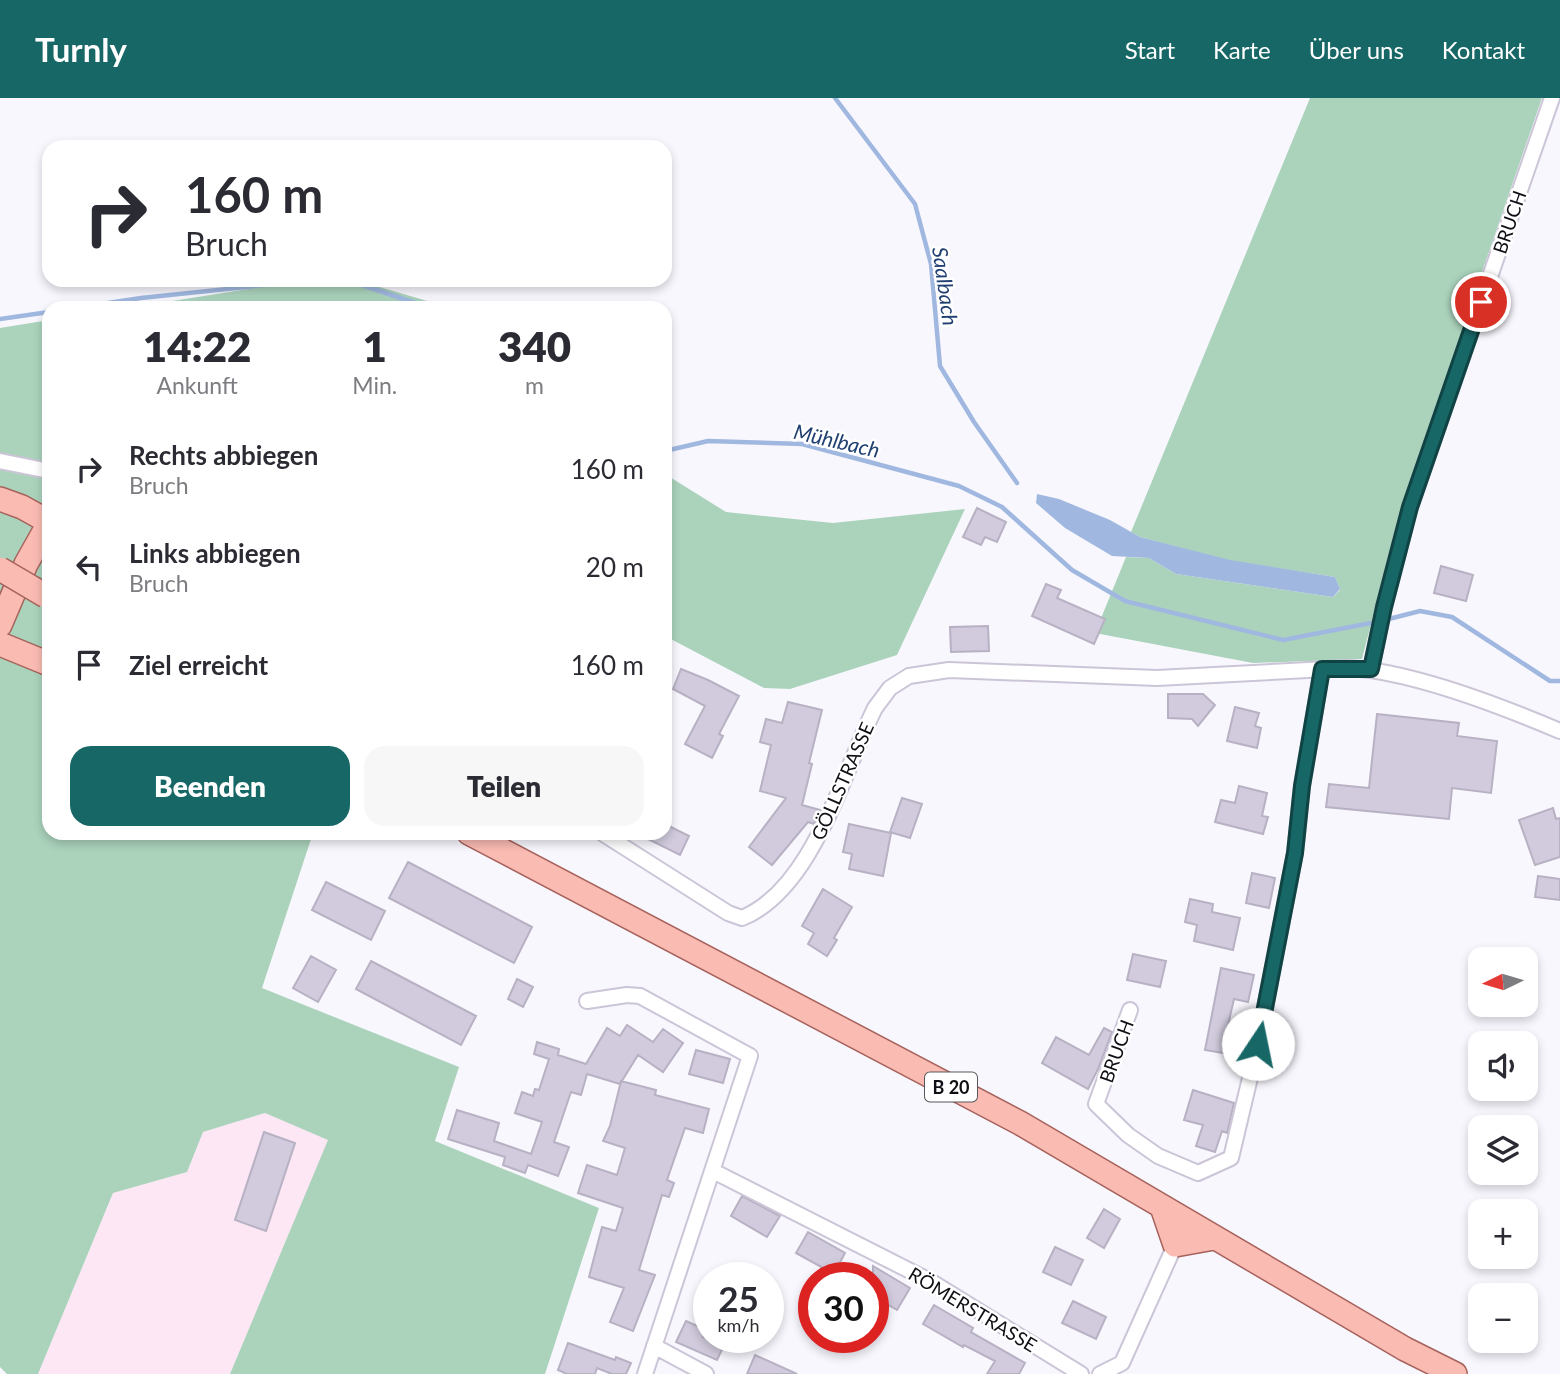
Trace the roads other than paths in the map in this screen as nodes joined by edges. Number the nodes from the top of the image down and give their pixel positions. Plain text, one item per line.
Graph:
1 (1552, 98) edge
2 (0, 461) edge
3 (42, 470) edge
4 (0, 499) edge
5 (42, 518) edge
6 (42, 535) edge
7 (0, 569) edge
8 (42, 594) edge
9 (0, 625) edge
10 (0, 644) edge
11 (42, 661) edge
12 (1322, 669) junction
13 (1371, 669) junction
14 (1560, 731) edge
15 (468, 840) edge
16 (482, 840) edge
17 (491, 840) edge
18 (612, 840) edge
19 (525, 864) junction
20 (587, 1001) dead end
21 (1130, 1010) dead end
22 (713, 1171) junction
23 (1162, 1207) junction
24 (1214, 1238) junction
25 (1175, 1245) junction
26 (654, 1346) junction
27 (1122, 1369) edge
28 (645, 1374) edge
29 (706, 1374) edge
30 (1081, 1374) edge
31 (1100, 1374) edge
32 (1455, 1374) edge

1 - 13 street, BRUCH
2 - 3 street
4 - 5 main road
6 - 9 main road
7 - 8 main road, bridge
10 - 11 main road
12 - 13 street
12 - 18 street, GÖLLSTRASSE
12 - 21 street, BRUCH
13 - 14 street
15 - 19 main road
16 - 19 main road, B 20
17 - 19 main road
19 - 23 main road, B 20
20 - 22 street
22 - 26 street
22 - 30 street, RÖMERSTRASSE
23 - 24 main road, B 20
23 - 25 main road
24 - 25 main road
24 - 32 main road, B 20
25 - 27 street
26 - 28 street
26 - 29 street
27 - 31 street

